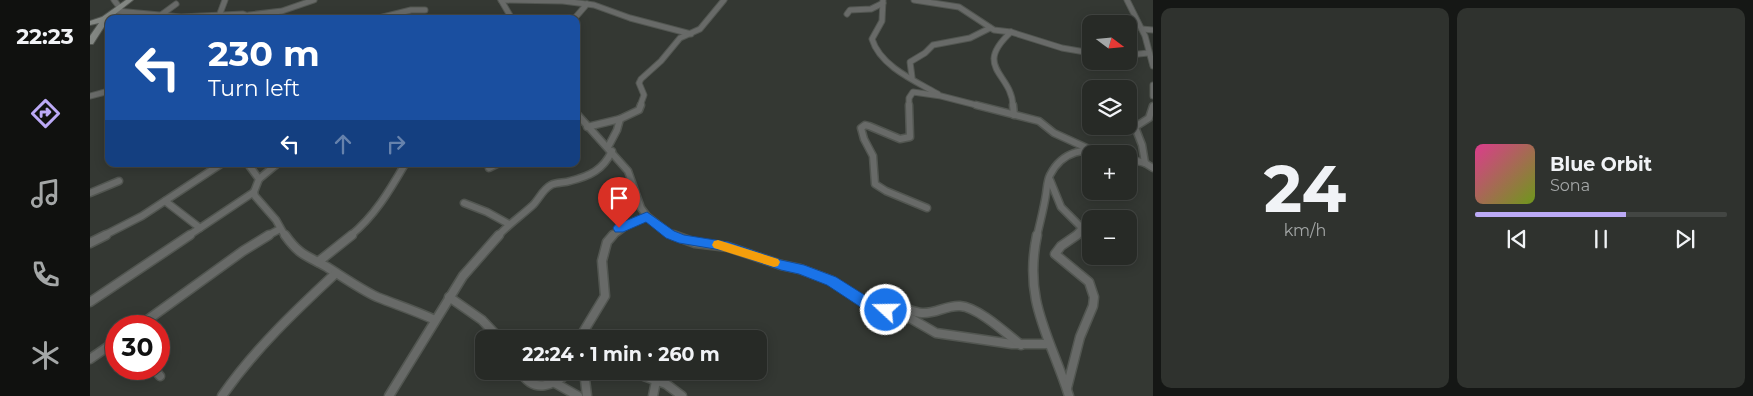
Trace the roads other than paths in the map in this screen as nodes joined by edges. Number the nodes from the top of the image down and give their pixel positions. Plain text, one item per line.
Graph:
1 (114, 0) edge
2 (130, 0) edge
3 (225, 0) edge
4 (314, 0) edge
5 (501, 0) edge
6 (724, 0) edge
7 (914, 0) edge
8 (1128, 0) edge
9 (563, 1) edge
10 (883, 2) edge
11 (176, 4) dead end
12 (587, 4) junction
13 (119, 10) junction
14 (425, 10) dead end
15 (847, 14) dead end
16 (112, 15) edge
17 (154, 15) edge
18 (162, 15) edge
19 (219, 15) edge
20 (246, 15) edge
21 (392, 15) edge
22 (510, 15) edge
23 (577, 15) edge
24 (105, 20) edge
25 (105, 21) edge
26 (90, 23) edge
27 (990, 28) junction
28 (1142, 29) junction
29 (1153, 30) edge
30 (1011, 32) junction
31 (691, 34) junction
32 (90, 42) edge
33 (1082, 51) edge
34 (1138, 55) edge
35 (1149, 55) junction
36 (1153, 66) edge
37 (912, 78) junction
38 (1153, 84) edge
39 (105, 92) edge
40 (90, 96) edge
41 (941, 96) junction
42 (1153, 96) edge
43 (1153, 106) edge
44 (1014, 115) junction
45 (620, 118) junction
46 (1151, 118) edge
47 (580, 119) edge
48 (587, 127) junction
49 (1082, 146) edge
50 (610, 149) junction
51 (1082, 150) edge
52 (1137, 161) edge
53 (1145, 163) junction
54 (217, 167) edge
55 (250, 167) edge
56 (274, 167) edge
57 (403, 167) edge
58 (1153, 168) edge
59 (1049, 177) junction
60 (259, 179) junction
61 (119, 181) dead end
62 (254, 192) junction
63 (90, 193) edge
64 (165, 202) junction
65 (464, 203) dead end
66 (927, 208) dead end
67 (647, 216) junction
68 (509, 224) junction
69 (200, 228) junction
70 (280, 229) junction
71 (90, 242) edge
72 (318, 262) junction
73 (336, 273) junction
74 (450, 297) junction
75 (90, 302) edge
76 (886, 310) junction
77 (158, 315) edge
78 (435, 320) junction
79 (491, 330) edge
80 (585, 330) edge
81 (1049, 344) junction
82 (1022, 345) junction
83 (105, 349) edge
84 (90, 359) edge
85 (524, 380) edge
86 (559, 380) edge
87 (585, 380) edge
88 (656, 381) joint
89 (554, 384) junction
90 (1068, 392) edge
91 (222, 396) edge
92 (389, 396) edge
93 (578, 396) edge
94 (587, 396) edge
95 (653, 396) edge
96 (682, 396) edge

1 - 13 street
2 - 13 street
3 - 19 street
4 - 20 street
5 - 9 street
5 - 22 street
6 - 31 street
7 - 27 street
8 - 28 street
9 - 12 street
10 - 15 street
10 - 37 street
11 - 18 street
12 - 23 street
12 - 31 street
13 - 16 street
13 - 17 street
14 - 21 street
24 - 26 street
25 - 32 street
27 - 30 street
27 - 37 street
28 - 29 street
28 - 35 street
30 - 33 street
30 - 44 street
31 - 45 street
34 - 35 street
35 - 36 street
37 - 41 street
38 - 42 street
39 - 40 street
41 - 44 street
41 - 66 street
43 - 46 street
44 - 49 street
45 - 48 street
45 - 50 street
46 - 53 street
47 - 48 street
48 - 50 street
50 - 67 street
50 - 68 street
51 - 59 street
52 - 53 street
53 - 58 street
54 - 64 street
55 - 60 street
56 - 60 street
57 - 72 street
59 - 81 street
59 - 90 street
60 - 62 street
61 - 63 street
62 - 69 street
62 - 70 street
64 - 69 street
64 - 71 street
65 - 68 street
67 - 76 street
67 - 80 street
68 - 74 street
69 - 75 street
70 - 72 street
70 - 77 street
72 - 73 street
73 - 78 street
73 - 91 street
74 - 78 street
74 - 79 street
76 - 82 street
76 - 82 street
78 - 92 street
81 - 82 street
81 - 90 street
83 - 84 street
85 - 89 street
86 - 89 street
87 - 94 street
88 - 95 street
88 - 96 street
89 - 93 street

